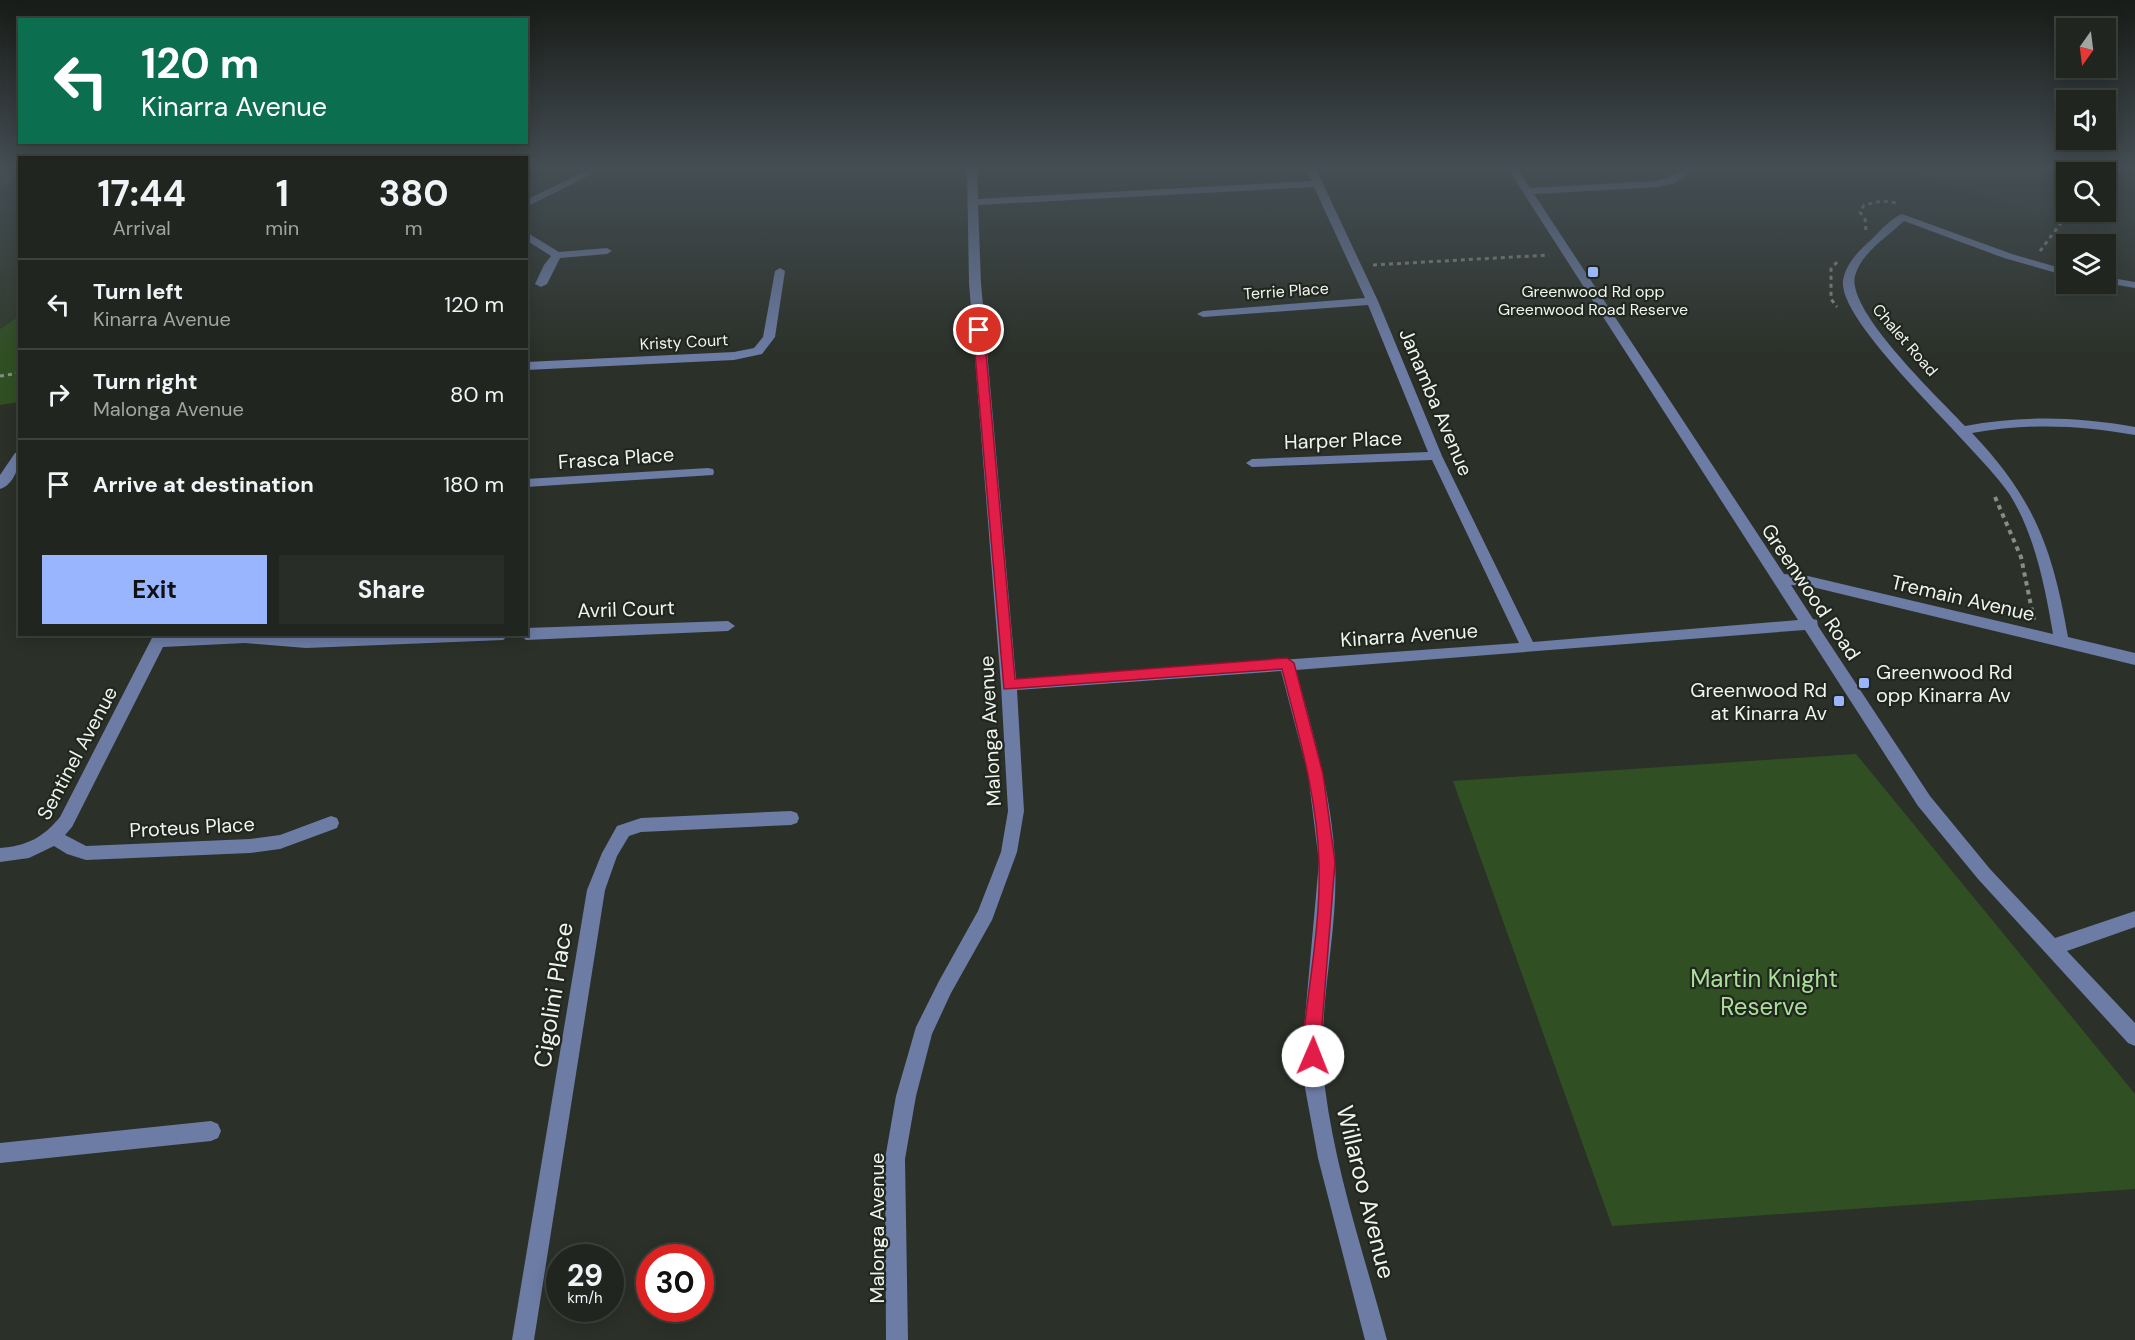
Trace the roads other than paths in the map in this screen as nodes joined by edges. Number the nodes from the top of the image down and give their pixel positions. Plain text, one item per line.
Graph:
1 (974, 232) edge
2 (1339, 232) edge
3 (1554, 232) edge
4 (1887, 232) edge
5 (1942, 232) edge
6 (528, 236) edge
7 (607, 251) dead end
8 (558, 255) junction
9 (2056, 270) edge
10 (780, 271) dead end
11 (2116, 282) edge
12 (541, 284) dead end
13 (2135, 285) edge
14 (1372, 302) junction
15 (1203, 314) dead end
16 (528, 366) edge
17 (1965, 430) junction
18 (2135, 431) edge
19 (1436, 456) junction
20 (18, 459) edge
21 (1252, 463) dead end
22 (708, 472) dead end
23 (528, 483) edge
24 (0, 485) edge
25 (1781, 579) junction
26 (1812, 624) junction
27 (728, 626) dead end
28 (528, 634) edge
29 (454, 636) edge
30 (160, 638) edge
31 (2061, 641) junction
32 (1528, 648) junction
33 (2135, 659) edge
34 (1287, 663) junction
35 (1009, 685) junction
36 (791, 818) dead end
37 (331, 824) dead end
38 (55, 838) junction
39 (0, 855) edge
40 (2135, 919) edge
41 (2053, 947) junction
42 (2135, 1037) edge
43 (211, 1131) dead end
44 (0, 1153) edge
45 (523, 1340) edge
46 (897, 1340) edge
47 (1376, 1340) edge

1 - 35 street, Malonga Avenue
2 - 14 street, Janamba Avenue
3 - 25 street, Greenwood Road
4 - 17 street, Chalet Road
5 - 9 street, Chalet Road
6 - 8 street
7 - 8 street
8 - 12 street
10 - 16 street, Kristy Court
11 - 13 street
14 - 15 street, Terrie Place
14 - 19 street, Janamba Avenue
17 - 18 street
17 - 31 street, Chalet Road
19 - 21 street, Harper Place
19 - 32 street, Janamba Avenue
20 - 24 street
22 - 23 street, Frasca Place
25 - 26 street, Greenwood Road
25 - 31 street, Tremain Avenue
26 - 32 street, Kinarra Avenue
26 - 41 street, Greenwood Road
27 - 28 street, Avril Court
29 - 30 street
30 - 38 street, Sentinel Avenue
31 - 33 street, Tremain Avenue
32 - 34 street, Kinarra Avenue
34 - 35 street, Kinarra Avenue
34 - 47 street, Willaroo Avenue
35 - 46 street, Malonga Avenue
36 - 45 street, Cigolini Place
37 - 38 street, Proteus Place
38 - 39 street, Sentinel Avenue
40 - 41 street
41 - 42 street, Greenwood Road
43 - 44 street

